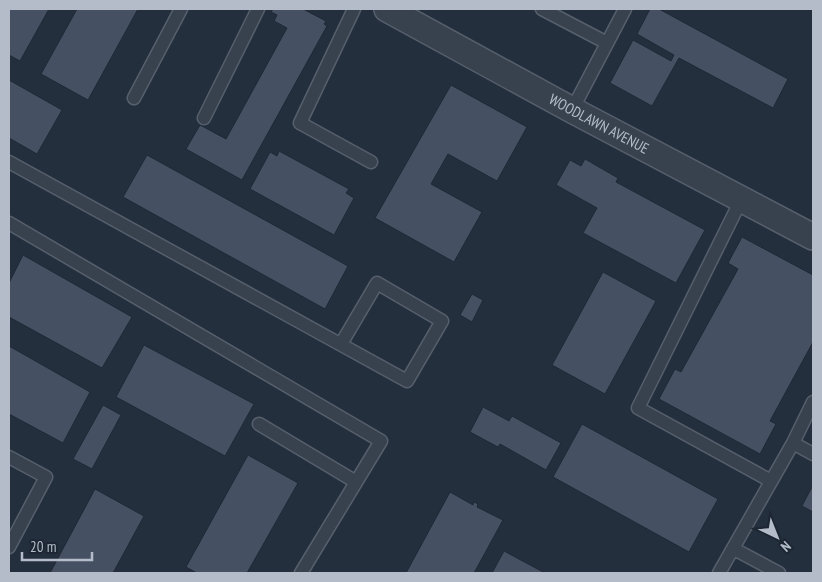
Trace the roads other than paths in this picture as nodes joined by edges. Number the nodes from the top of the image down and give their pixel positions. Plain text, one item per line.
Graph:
1 (181, 9) edge
2 (258, 9) edge
3 (354, 9) edge
4 (387, 9) edge
5 (542, 9) edge
6 (625, 9) edge
7 (607, 43) junction
8 (134, 98) dead end
9 (572, 110) junction
10 (204, 118) dead end
11 (9, 162) edge
12 (371, 162) dead end
13 (741, 200) junction
14 (9, 223) edge
15 (813, 238) edge
16 (341, 344) junction
17 (813, 402) edge
18 (259, 424) dead end
19 (793, 444) junction
20 (813, 454) edge
21 (9, 457) edge
22 (771, 480) junction
23 (356, 482) junction
24 (9, 547) edge
25 (734, 549) junction
26 (301, 573) edge
27 (719, 573) edge
28 (779, 573) edge

1 - 8 lane
2 - 10 lane
3 - 12 lane
4 - 9 street, WOODLAWN AVENUE
5 - 7 lane
6 - 7 lane
7 - 9 lane
9 - 13 street, WOODLAWN AVENUE
11 - 16 lane
13 - 15 street, WOODLAWN AVENUE
13 - 22 lane
14 - 23 lane
16 - 16 lane
17 - 19 lane
18 - 23 lane
19 - 20 lane
19 - 22 lane
21 - 24 lane
22 - 25 lane
23 - 26 lane
25 - 27 lane
25 - 28 lane

